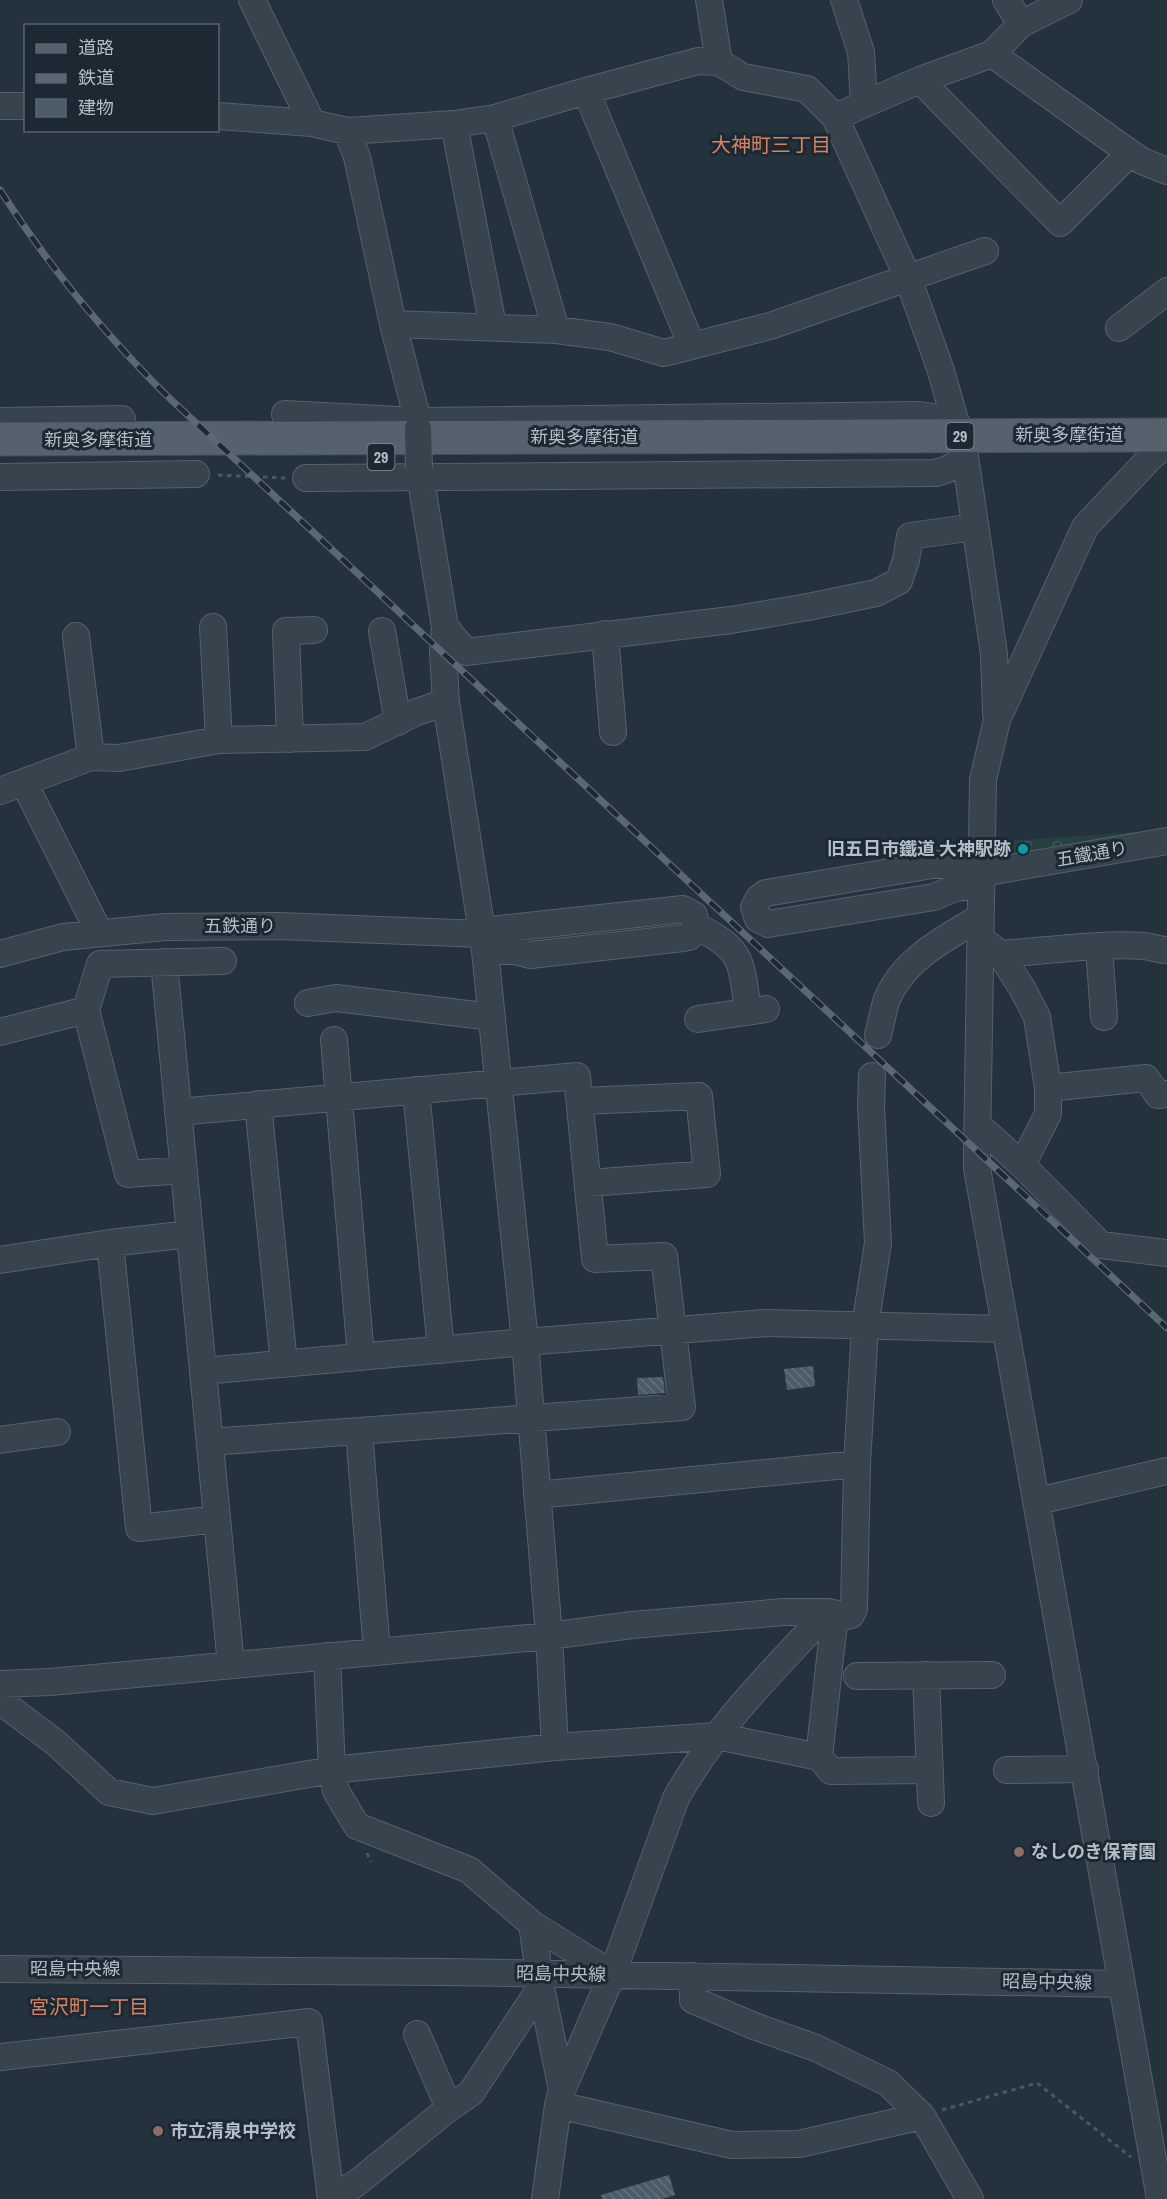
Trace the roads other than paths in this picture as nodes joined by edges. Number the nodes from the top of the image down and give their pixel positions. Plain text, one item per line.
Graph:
1 (252, 0) edge
2 (709, 0) edge
3 (844, 0) edge
4 (1006, 0) edge
5 (1069, 0) edge
6 (1021, 24) junction
7 (992, 54) junction
8 (719, 62) junction
9 (920, 80) junction
10 (586, 91) junction
11 (864, 103) junction
12 (0, 106) edge
13 (24, 106) edge
14 (219, 116) edge
15 (835, 117) junction
16 (495, 118) junction
17 (312, 123) junction
18 (454, 124) junction
19 (347, 131) junction
20 (1130, 153) junction
21 (1167, 171) edge
22 (985, 251) dead end
23 (908, 278) junction
24 (1164, 300) edge
25 (393, 324) junction
26 (493, 326) junction
27 (1119, 328) dead end
28 (556, 330) junction
29 (692, 346) junction
30 (285, 414) dead end
31 (122, 419) dead end
32 (0, 422) edge
33 (418, 425) junction
34 (962, 437) junction
35 (0, 439) edge
36 (1163, 448) edge
37 (0, 459) edge
38 (420, 472) junction
39 (196, 474) road end
40 (0, 477) edge
41 (306, 478) road end
42 (975, 528) junction
43 (213, 627) dead end
44 (445, 627) junction
45 (314, 630) dead end
46 (382, 632) dead end
47 (605, 634) junction
48 (76, 636) dead end
49 (446, 702) junction
50 (997, 720) junction
51 (398, 722) junction
52 (613, 732) dead end
53 (290, 739) junction
54 (219, 740) junction
55 (91, 757) junction
56 (24, 783) junction
57 (0, 791) edge
58 (1167, 841) edge
59 (982, 873) junction
60 (980, 927) junction
61 (99, 932) junction
62 (483, 939) junction
63 (1099, 947) junction
64 (1167, 950) edge
65 (0, 954) edge
66 (1000, 954) junction
67 (223, 961) dead end
68 (164, 962) junction
69 (308, 1003) dead end
70 (86, 1010) junction
71 (492, 1017) junction
72 (1104, 1017) dead end
73 (698, 1019) dead end
74 (0, 1032) edge
75 (878, 1035) dead end
76 (334, 1040) dead end
77 (872, 1076) dead end
78 (499, 1082) junction
79 (1048, 1088) junction
80 (416, 1090) junction
81 (1167, 1094) edge
82 (338, 1097) junction
83 (581, 1101) junction
84 (258, 1104) junction
85 (178, 1112) junction
86 (978, 1125) junction
87 (1022, 1165) junction
88 (184, 1170) junction
89 (589, 1183) junction
90 (190, 1234) junction
91 (110, 1243) junction
92 (1167, 1253) edge
93 (0, 1260) edge
94 (866, 1326) junction
95 (1005, 1329) junction
96 (672, 1330) junction
97 (525, 1342) junction
98 (441, 1350) junction
99 (361, 1357) junction
100 (284, 1364) junction
101 (203, 1371) junction
102 (531, 1419) junction
103 (57, 1432) dead end
104 (359, 1432) junction
105 (0, 1440) edge
106 (210, 1442) junction
107 (857, 1464) junction
108 (1167, 1471) edge
109 (537, 1496) junction
110 (1038, 1501) junction
111 (217, 1519) junction
112 (831, 1613) junction
113 (549, 1636) junction
114 (377, 1652) junction
115 (327, 1656) junction
116 (231, 1665) junction
117 (992, 1675) dead end
118 (857, 1676) dead end
119 (926, 1676) junction
120 (0, 1684) edge
121 (0, 1701) edge
122 (717, 1736) junction
123 (555, 1747) junction
124 (819, 1757) junction
125 (1085, 1769) junction
126 (332, 1770) junction
127 (930, 1770) junction
128 (1008, 1770) dead end
129 (931, 1803) dead end
130 (532, 1924) junction
131 (0, 1969) edge
132 (612, 1975) junction
133 (693, 1976) junction
134 (540, 1980) junction
135 (1122, 1984) junction
136 (417, 2034) dead end
137 (0, 2057) edge
138 (560, 2097) junction
139 (449, 2108) junction
140 (922, 2116) junction
141 (1159, 2188) edge
142 (331, 2199) edge
143 (545, 2199) edge
144 (970, 2199) edge

1 - 17 street
2 - 8 street
3 - 11 street
4 - 6 street
5 - 6 street
6 - 7 street
7 - 9 street
7 - 20 street
8 - 10 street
8 - 15 street
9 - 11 street
9 - 20 street
10 - 16 street
10 - 29 street
11 - 15 street
12 - 13 street
14 - 17 street
15 - 23 street
16 - 18 street
16 - 28 street
17 - 19 street
18 - 19 street
18 - 26 street
19 - 25 street
20 - 21 street
22 - 23 street
23 - 29 street
23 - 34 street
24 - 27 street
25 - 26 street
25 - 33 street
26 - 28 street
28 - 29 street
30 - 33 street
31 - 32 street
33 - 34 street
33 - 38 street, bridge
34 - 35 main road, 新奥多摩街道 / 29
34 - 36 main road, 新奥多摩街道 / 29
34 - 37 main road, 新奥多摩街道 / 29
34 - 38 street
34 - 42 street
36 - 50 street
38 - 41 street
38 - 44 street
39 - 40 street
42 - 47 street
42 - 50 street
43 - 54 street
44 - 47 street
44 - 49 street
45 - 53 street
46 - 51 street
47 - 52 street
48 - 55 street
49 - 51 street
49 - 62 street
50 - 59 street
51 - 53 street
53 - 54 street
54 - 55 street
55 - 56 street
56 - 57 street
56 - 61 street
58 - 59 street, 五鐵通り
59 - 59 street
59 - 60 street
60 - 66 street
60 - 75 street
60 - 86 street
61 - 62 street, 五鉄通り
61 - 65 street, 五鉄通り
62 - 71 street
62 - 73 street, 五鉄通り
63 - 64 street
63 - 66 street
63 - 72 street
66 - 79 street
67 - 68 street
68 - 70 street
68 - 85 street
69 - 71 street
70 - 74 street
70 - 88 street
71 - 78 street
76 - 82 street
77 - 94 street
78 - 80 street
78 - 83 street
78 - 97 street
79 - 81 street
79 - 87 street
80 - 82 street
80 - 98 street
82 - 84 street
82 - 99 street
83 - 89 street
83 - 89 street
84 - 85 street
84 - 100 street
85 - 88 street
86 - 87 street
86 - 95 street
87 - 92 street
88 - 90 street
89 - 96 street
90 - 91 street
90 - 101 street
91 - 93 street
91 - 111 street
94 - 95 street
94 - 96 street
94 - 107 street
95 - 110 street
96 - 97 street
96 - 102 street
97 - 98 street
97 - 102 street
98 - 99 street
99 - 100 street
100 - 101 street
101 - 106 street
102 - 104 street
102 - 109 street
103 - 105 street
104 - 106 street
104 - 114 street
106 - 111 street
107 - 109 street
107 - 112 street
108 - 110 street
109 - 113 street
110 - 125 street
111 - 116 street
112 - 113 street
112 - 122 street
112 - 124 street
113 - 114 street
113 - 123 street
114 - 115 street
115 - 116 street
115 - 126 street
116 - 120 street
117 - 119 street
118 - 119 street
119 - 127 street
121 - 126 street
122 - 123 street
122 - 124 street
122 - 132 street
123 - 126 street
124 - 127 street
125 - 128 street
125 - 135 street
126 - 130 street
127 - 129 street
130 - 132 street
130 - 134 street
131 - 134 street, 昭島中央線
132 - 133 street, 昭島中央線
132 - 134 street, 昭島中央線
132 - 138 street
133 - 135 street, 昭島中央線
133 - 140 street
134 - 138 street
134 - 139 street
135 - 141 street
136 - 139 street
137 - 142 street
138 - 140 street
138 - 143 street
139 - 142 street
140 - 144 street

